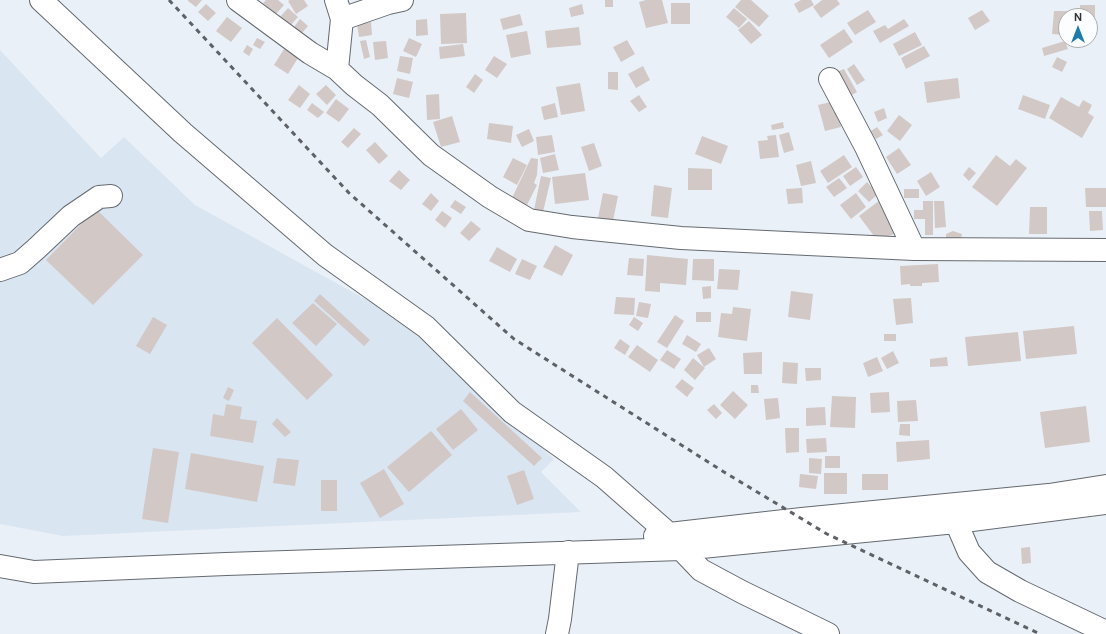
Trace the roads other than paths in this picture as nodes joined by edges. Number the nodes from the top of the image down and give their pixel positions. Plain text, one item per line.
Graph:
1 (41, 0) edge
2 (238, 0) edge
3 (402, 0) edge
4 (339, 10) edge
5 (337, 69) junction
6 (830, 79) dead end
7 (111, 196) dead end
8 (914, 249) junction
9 (1106, 250) edge
10 (0, 270) edge
11 (1106, 486) edge
12 (1106, 502) edge
13 (956, 522) junction
14 (675, 541) junction
15 (568, 552) junction
16 (0, 566) edge
17 (34, 572) junction
18 (0, 582) edge
19 (1106, 632) edge
20 (557, 634) edge
21 (828, 634) edge

1 - 14 street
2 - 5 street
3 - 4 street
4 - 5 street
5 - 8 street
6 - 8 street
7 - 10 street
8 - 9 street
11 - 14 street
12 - 13 street
13 - 14 street
13 - 19 street
14 - 15 street
14 - 21 street
15 - 17 street
15 - 20 street
16 - 17 street
17 - 18 street

